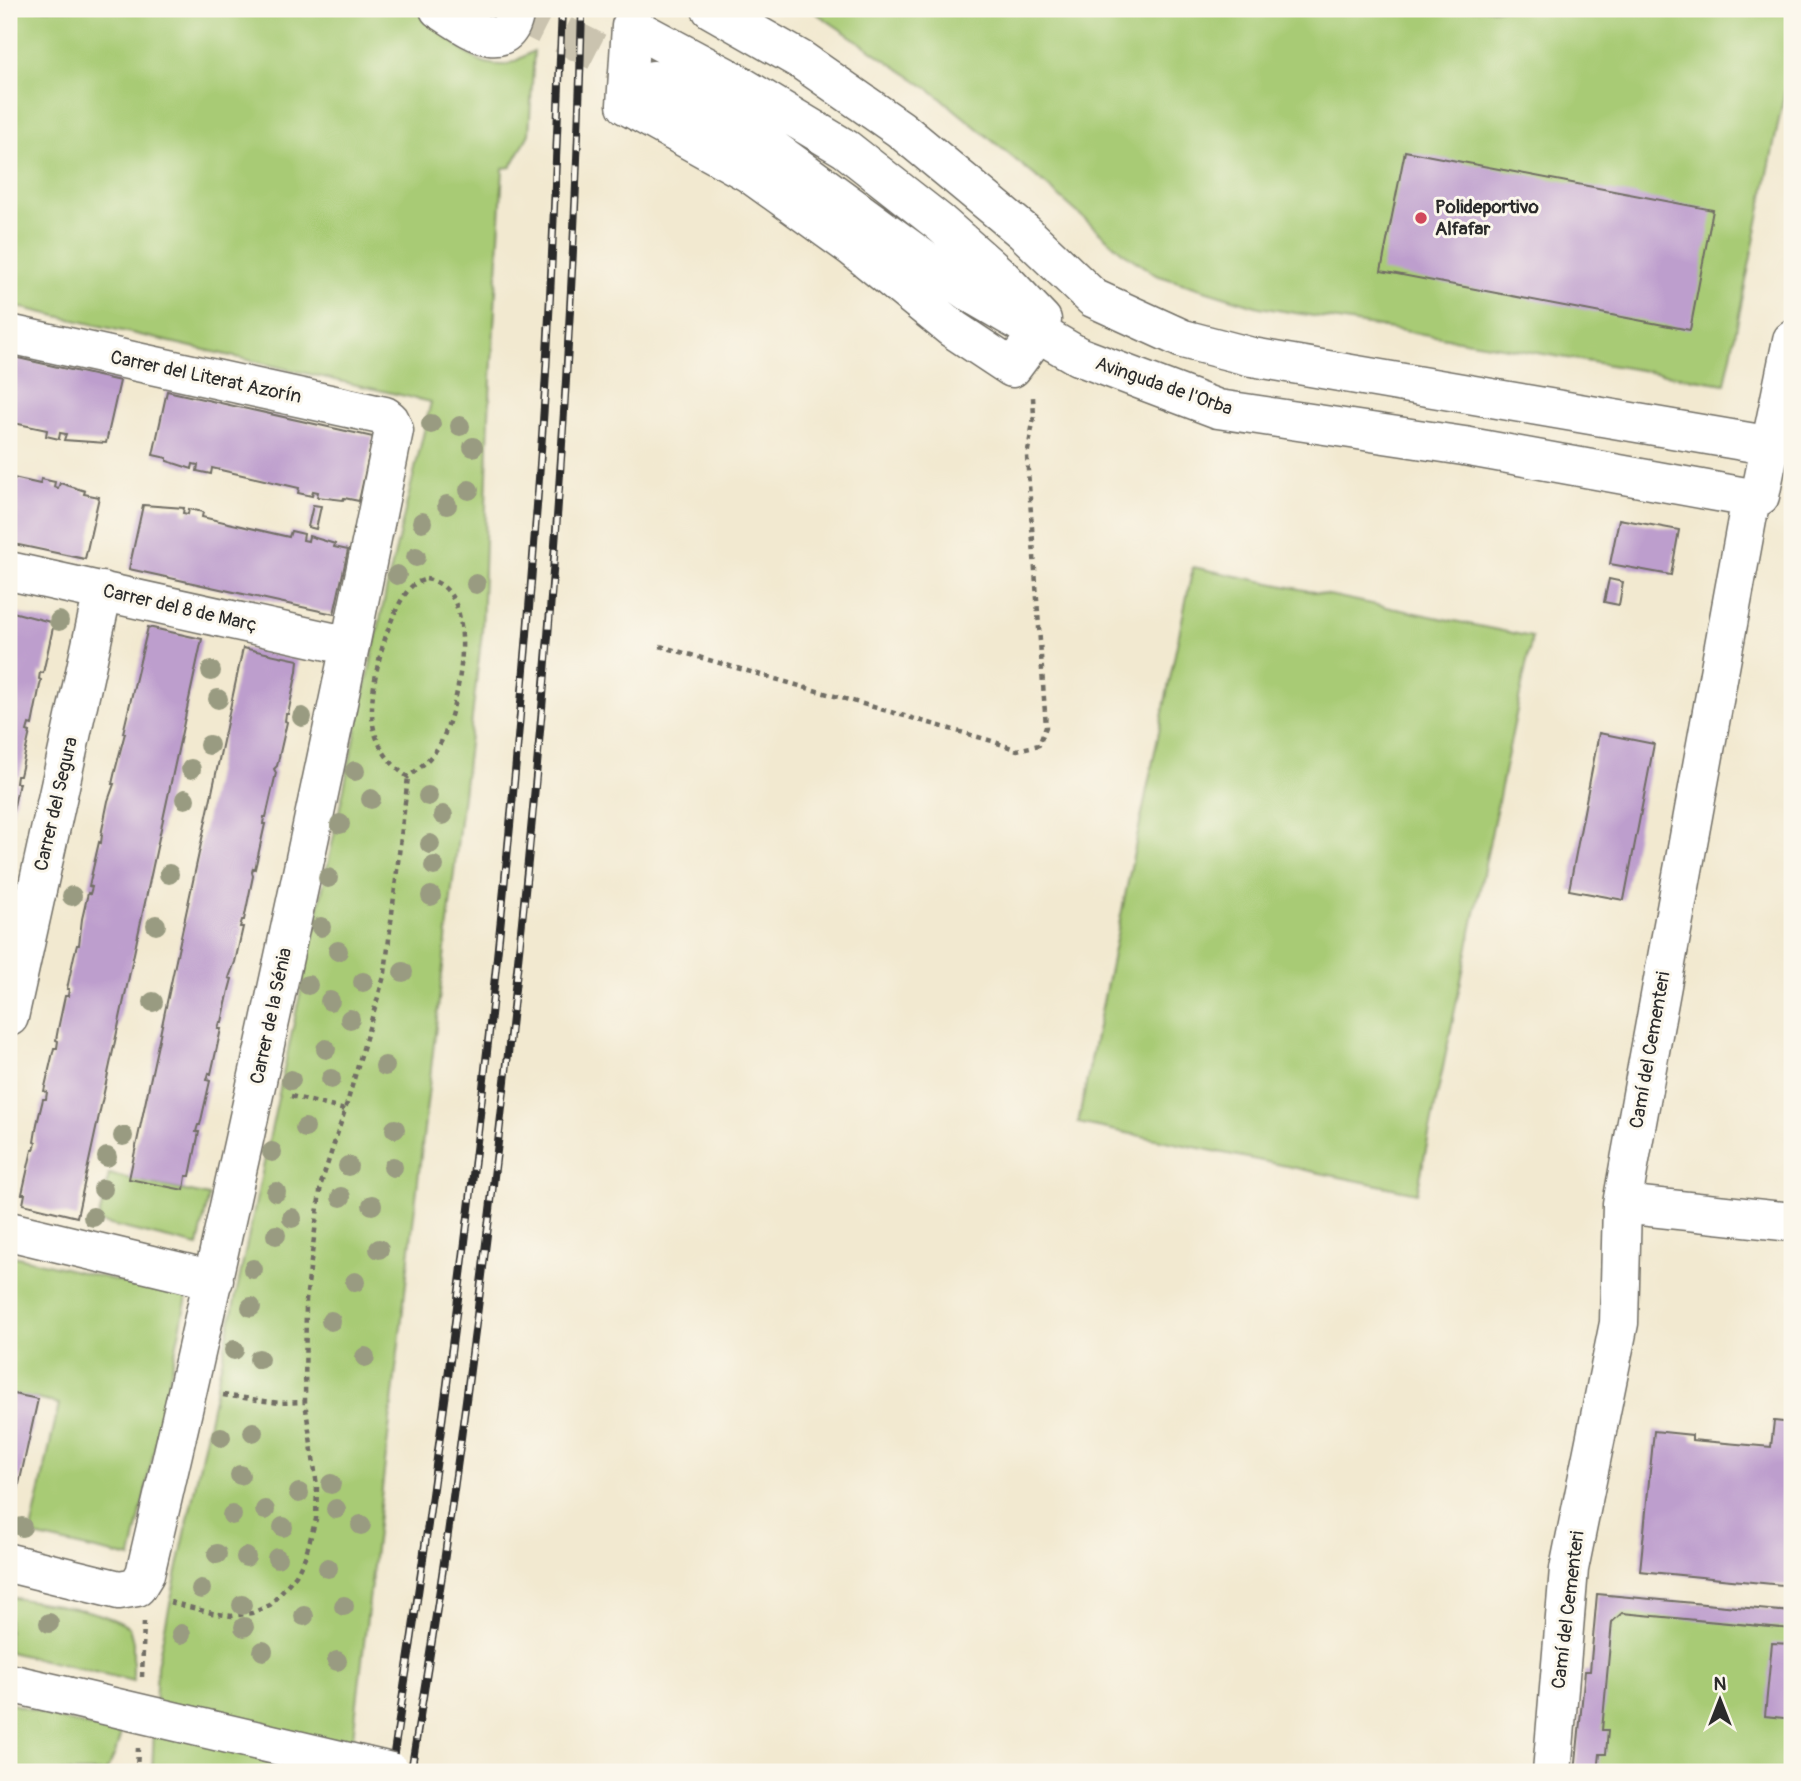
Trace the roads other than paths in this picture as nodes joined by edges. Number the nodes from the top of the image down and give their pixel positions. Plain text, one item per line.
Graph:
1 (439, 9) edge
2 (515, 9) edge
3 (711, 9) edge
4 (653, 80) tunnel mouth
5 (1038, 333) junction
6 (9, 334) edge
7 (1792, 340) edge
8 (1078, 356) junction
9 (1368, 376) junction
10 (394, 430) joint
11 (1362, 430) junction
12 (1772, 446) junction
13 (1751, 498) junction
14 (9, 571) edge
15 (103, 591) junction
16 (351, 646) junction
17 (9, 1017) edge
18 (1622, 1204) junction
19 (1792, 1222) edge
20 (9, 1231) edge
21 (214, 1280) junction
22 (9, 1563) edge
23 (9, 1683) edge
24 (391, 1772) edge
25 (1552, 1772) edge

1 - 2 street
3 - 9 street
4 - 5 street, Avinguda de l'Orba
5 - 8 street, Avinguda de l'Orba
5 - 8 street
6 - 10 street, Carrer del Literat Azorín
7 - 12 street, Camí del Cementeri
8 - 11 street, Avinguda de l'Orba
9 - 11 street
9 - 12 street
10 - 16 street, Carrer de la Sénia
11 - 13 street, Avinguda de l'Orba
12 - 13 street, Camí del Cementeri
13 - 18 street, Camí del Cementeri
14 - 15 street, Carrer del 8 de Març
15 - 16 street, Carrer del 8 de Març
15 - 17 street, Carrer del Segura
16 - 21 street, Carrer de la Sénia
18 - 19 street
18 - 25 street, Camí del Cementeri
20 - 21 street
21 - 22 street, Carrer de la Sénia
23 - 24 street, bridge

